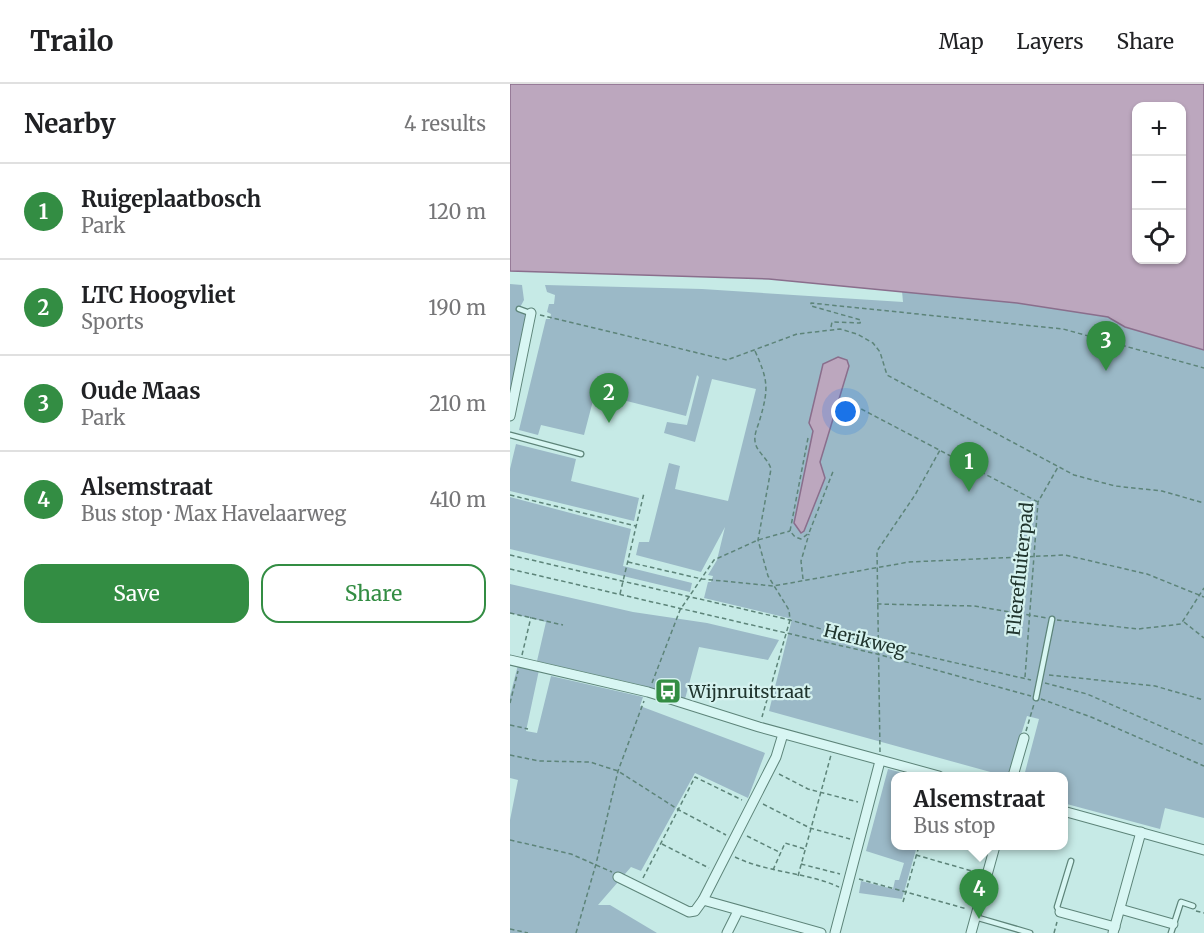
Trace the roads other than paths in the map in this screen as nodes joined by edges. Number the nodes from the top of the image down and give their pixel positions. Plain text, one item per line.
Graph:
1 (519, 309) dead end
2 (531, 313) joint
3 (510, 416) edge
4 (510, 435) edge
5 (581, 454) dead end
6 (1052, 619) dead end
7 (510, 660) edge
8 (1036, 698) road end
9 (783, 734) junction
10 (1024, 738) road end
11 (880, 761) junction
12 (921, 772) edge
13 (1014, 772) edge
14 (1068, 812) edge
15 (1141, 832) junction
16 (993, 850) edge
17 (1204, 850) edge
18 (1071, 861) dead end
19 (618, 877) road end
20 (703, 900) junction
21 (1193, 906) dead end
22 (1120, 909) junction
23 (738, 911) junction
24 (1060, 912) joint
25 (976, 914) junction
26 (1172, 928) edge
27 (1114, 930) edge
28 (727, 933) edge
29 (821, 933) edge
30 (834, 933) edge
31 (971, 933) edge
32 (1030, 933) edge

1 - 2 lane
2 - 3 street
4 - 5 lane
6 - 8 lane, Flierefluiterpad
7 - 9 street
9 - 11 street
9 - 20 street
10 - 13 street
11 - 12 street
11 - 30 street
14 - 15 street
15 - 17 street
15 - 22 street
16 - 25 street
18 - 24 lane
19 - 20 street
20 - 23 street
21 - 26 lane
22 - 26 street
22 - 27 street
23 - 28 street
23 - 29 street
24 - 27 street
25 - 31 street
25 - 32 lane

